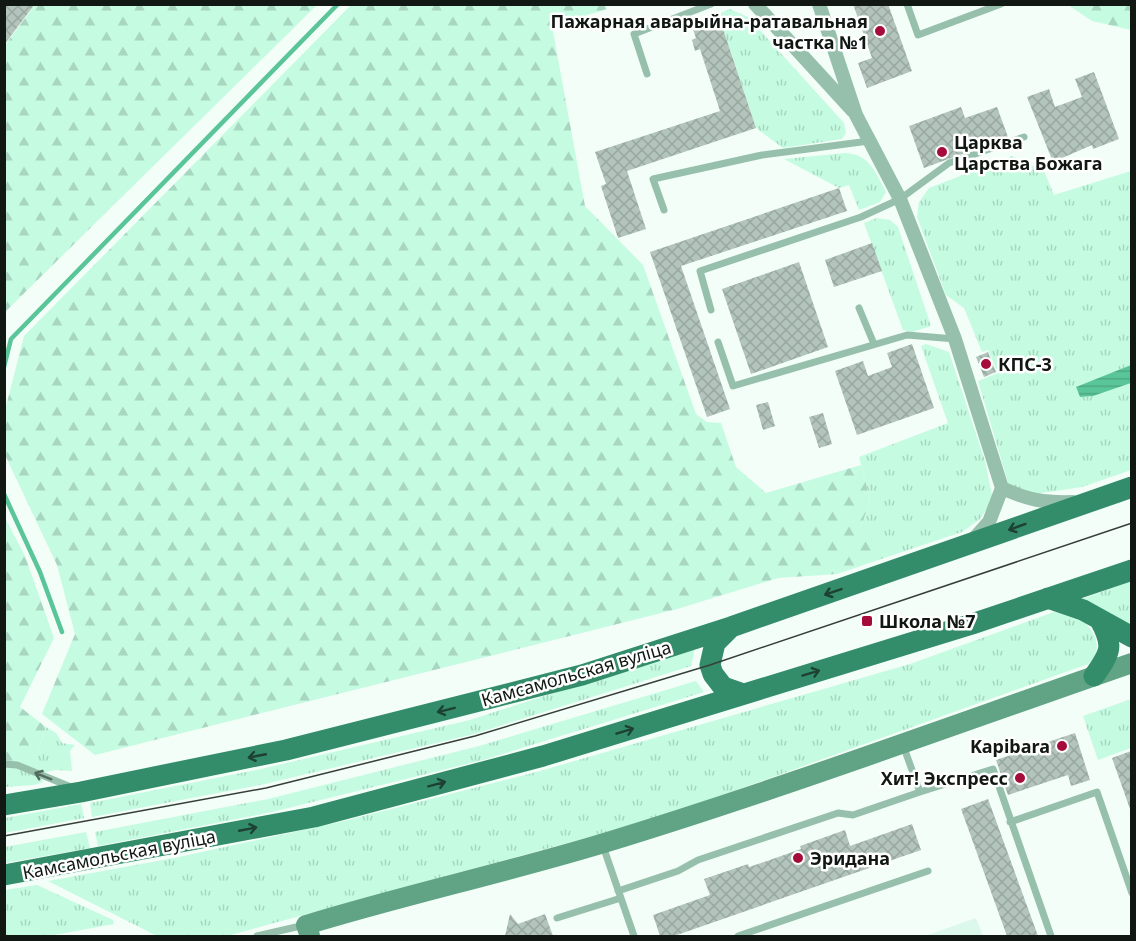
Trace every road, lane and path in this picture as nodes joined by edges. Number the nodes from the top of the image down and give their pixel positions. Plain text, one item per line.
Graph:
1 (711, 4) edge
2 (755, 4) edge
3 (819, 4) edge
4 (907, 4) edge
5 (1001, 4) edge
6 (647, 74) dead end
7 (856, 115) junction
8 (1024, 137) dead end
9 (869, 141) junction
10 (900, 199) junction
11 (664, 210) dead end
12 (860, 308) dead end
13 (711, 310) dead end
14 (955, 339) junction
15 (718, 342) dead end
16 (874, 344) junction
17 (1131, 486) edge
18 (1002, 488) junction
19 (1089, 501) junction
20 (967, 545) junction
21 (1131, 570) edge
22 (1048, 598) junction
23 (1100, 620) junction
24 (731, 627) junction
25 (1131, 638) edge
26 (1131, 663) edge
27 (1094, 676) junction
28 (743, 694) junction
29 (903, 745) junction
30 (4, 764) edge
31 (81, 792) junction
32 (920, 792) junction
33 (4, 805) edge
34 (1010, 822) junction
35 (603, 844) junction
36 (928, 871) dead end
37 (4, 875) edge
38 (1131, 893) edge
39 (620, 894) junction
40 (557, 918) dead end
41 (308, 931) edge
42 (257, 936) edge
43 (634, 936) edge
44 (738, 936) edge
45 (1051, 936) edge

1 - 6 lane
2 - 7 street
3 - 7 street
4 - 5 lane
7 - 9 street
8 - 10 lane
9 - 10 street
9 - 11 lane
10 - 13 lane
10 - 14 street
12 - 16 lane
14 - 16 lane
14 - 18 street
15 - 16 lane
17 - 19 main road, Камсамольская вуліца
18 - 19 street
18 - 20 street
19 -> 20 main road, Камсамольская вуліца
20 -> 24 main road, Камсамольская вуліца
21 - 22 main road, Камсамольская вуліца
22 - 23 main road
28 -> 22 main road, Камсамольская вуліца
23 - 25 main road
23 - 27 main road
24 - 28 main road
24 -> 31 main road, Камсамольская вуліца
26 - 27 street
27 - 29 street
37 -> 28 main road, Камсамольская вуліца
29 - 32 lane
29 - 35 street
31 -> 30 lane
31 - 33 main road, Камсамольская вуліца
32 - 34 lane
32 - 39 lane
34 - 38 lane
34 - 45 lane
35 - 39 lane
35 - 41 street
36 - 44 lane
39 - 40 lane
39 - 43 lane
41 - 42 lane

